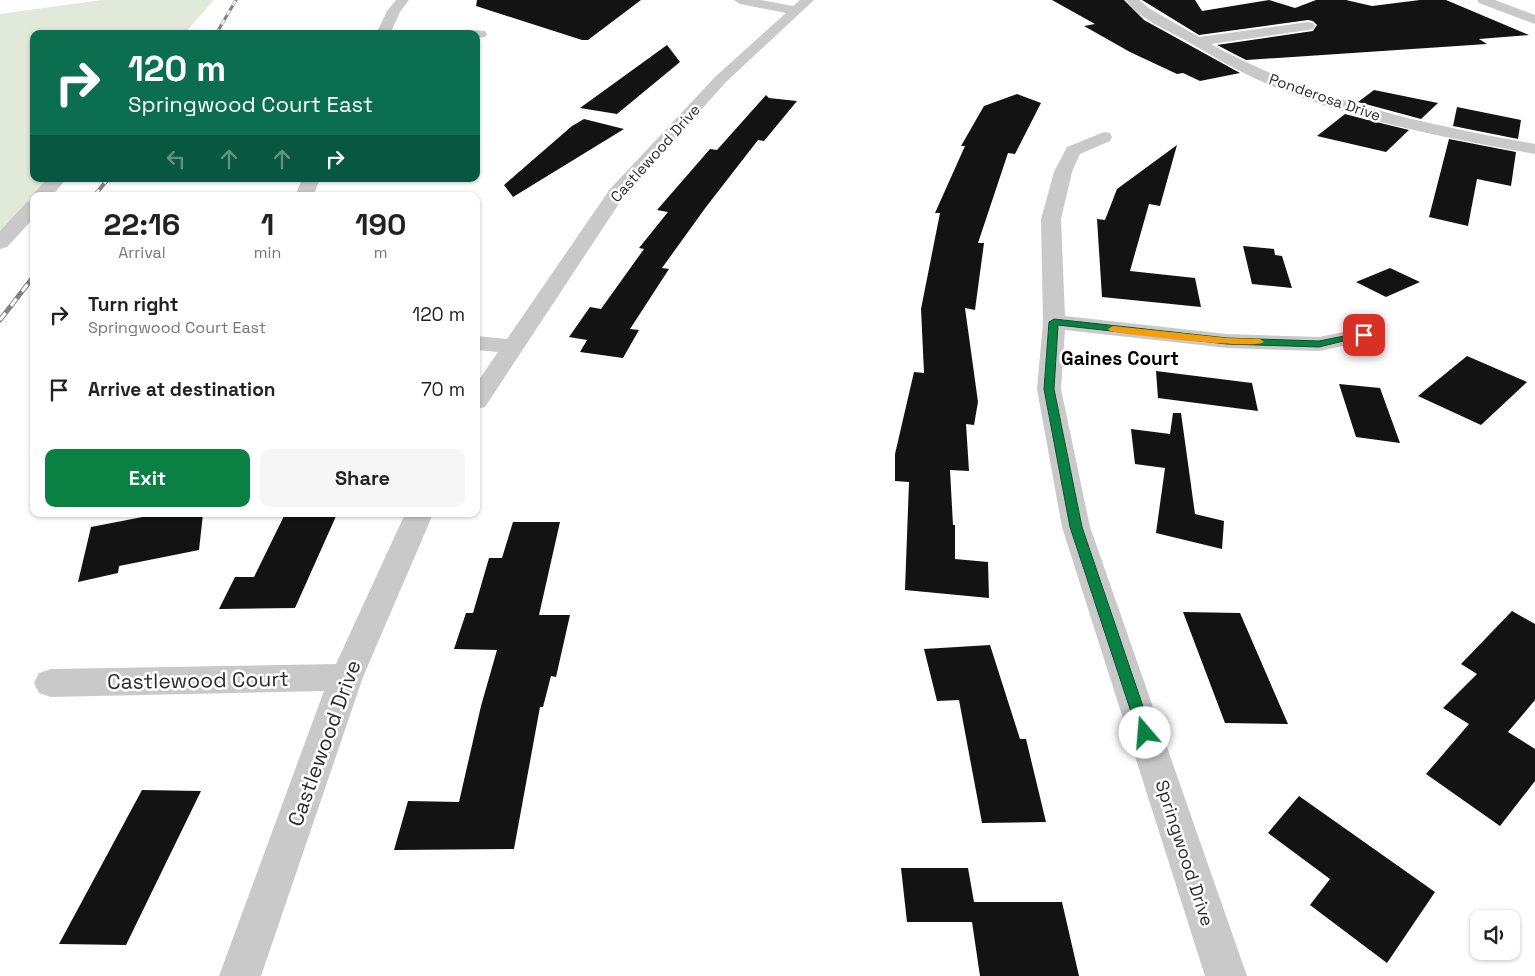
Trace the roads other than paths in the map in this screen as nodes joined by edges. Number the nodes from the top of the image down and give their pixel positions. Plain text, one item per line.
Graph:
1 (403, 0) edge
2 (740, 0) edge
3 (1132, 0) edge
4 (1484, 0) edge
5 (802, 5) edge
6 (1535, 20) edge
7 (1308, 26) dead end
8 (385, 30) edge
9 (1200, 41) junction
10 (1104, 137) dead end
11 (1535, 148) edge
12 (54, 182) edge
13 (46, 192) edge
14 (30, 210) edge
15 (0, 243) edge
16 (1054, 322) junction
17 (1364, 335) dead end
18 (480, 342) edge
19 (513, 346) junction
20 (480, 396) edge
21 (418, 517) edge
22 (346, 677) junction
23 (51, 683) dead end
24 (240, 976) edge
25 (1226, 976) edge

1 - 8 street
2 - 5 street
3 - 9 street, Ponderosa Drive
4 - 6 street
5 - 19 street, Castlewood Drive
7 - 9 street
9 - 11 street, Ponderosa Drive
10 - 16 street, Springwood Drive
12 - 13 street
14 - 15 street
16 - 17 street
16 - 25 street, Springwood Drive
18 - 19 street
19 - 20 street, Castlewood Drive
21 - 22 street, Castlewood Drive
22 - 23 street, Castlewood Court
22 - 24 street, Castlewood Drive

